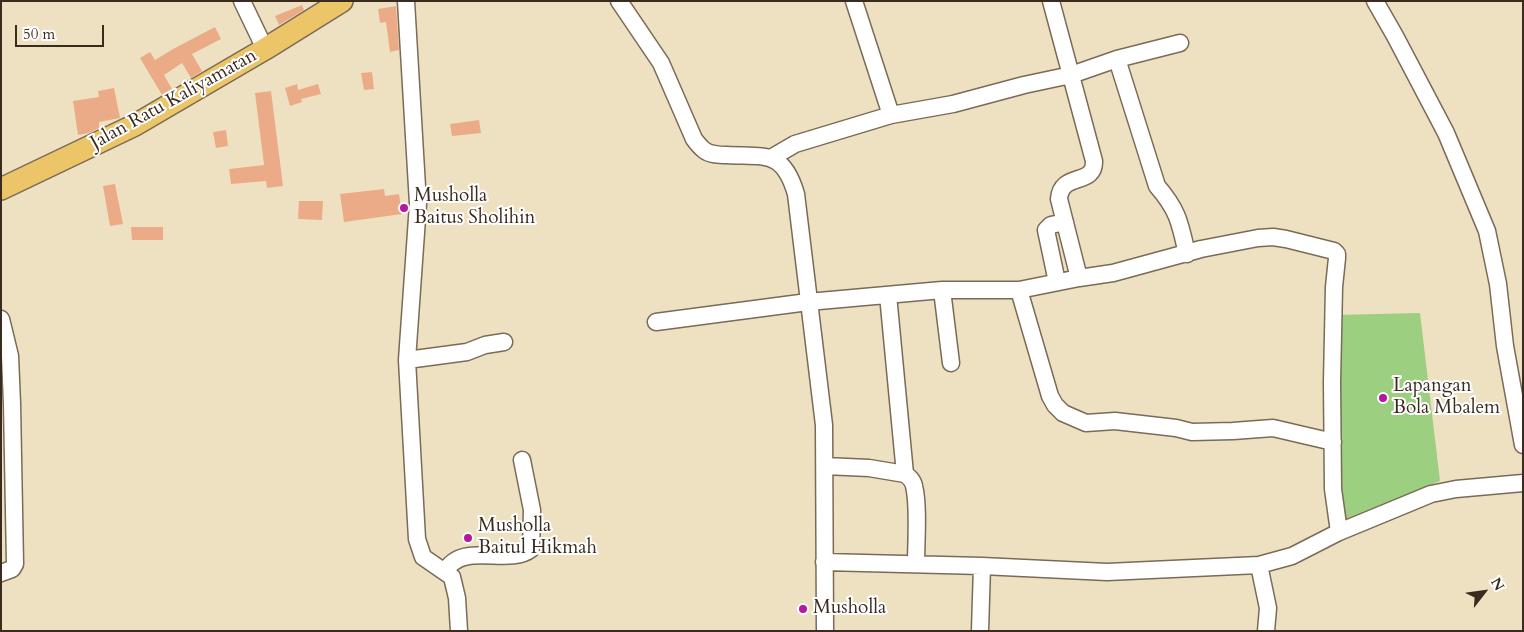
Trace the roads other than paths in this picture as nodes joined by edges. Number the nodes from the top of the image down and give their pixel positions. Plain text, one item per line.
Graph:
1 (242, 1) edge
2 (406, 1) edge
3 (619, 1) edge
4 (854, 1) edge
5 (1051, 1) edge
6 (1374, 1) edge
7 (332, 4) edge
8 (1180, 43) dead end
9 (265, 49) junction
10 (1117, 59) junction
11 (1071, 75) junction
12 (891, 115) junction
13 (771, 158) junction
14 (1, 189) edge
15 (1065, 222) junction
16 (1187, 254) junction
17 (1079, 278) junction
18 (1057, 282) junction
19 (942, 290) junction
20 (1018, 290) junction
21 (888, 295) junction
22 (808, 302) junction
23 (1, 319) edge
24 (656, 322) dead end
25 (504, 342) dead end
26 (408, 360) junction
27 (951, 363) dead end
28 (1333, 442) junction
29 (1523, 445) edge
30 (522, 460) dead end
31 (825, 466) junction
32 (905, 474) junction
33 (1523, 483) edge
34 (1339, 532) junction
35 (824, 562) junction
36 (916, 564) junction
37 (1259, 565) junction
38 (982, 566) junction
39 (445, 572) junction
40 (1, 573) edge
41 (459, 631) edge
42 (825, 631) edge
43 (980, 631) edge
44 (1266, 631) edge

1 - 9 street
2 - 26 street
3 - 13 street
4 - 12 street
5 - 11 street
6 - 29 street
7 - 9 main road, Jalan Ratu Kaliyamatan
8 - 10 street
9 - 14 main road, Jalan Ratu Kaliyamatan
10 - 11 street
10 - 16 street
11 - 12 street
11 - 15 street
12 - 13 street
13 - 22 street
15 - 17 street
15 - 18 street
16 - 17 street
16 - 28 street
17 - 18 street
18 - 20 street
19 - 20 street
19 - 21 street
19 - 27 street
20 - 28 street
21 - 22 street
21 - 32 street
22 - 24 street
22 - 31 street
23 - 40 street
25 - 26 street
26 - 39 street
28 - 34 street
30 - 39 street
31 - 32 street
31 - 35 street
32 - 36 street
33 - 34 street
34 - 37 street
35 - 36 street
35 - 42 street
36 - 38 street
37 - 38 street
37 - 44 street
38 - 43 street
39 - 41 street

